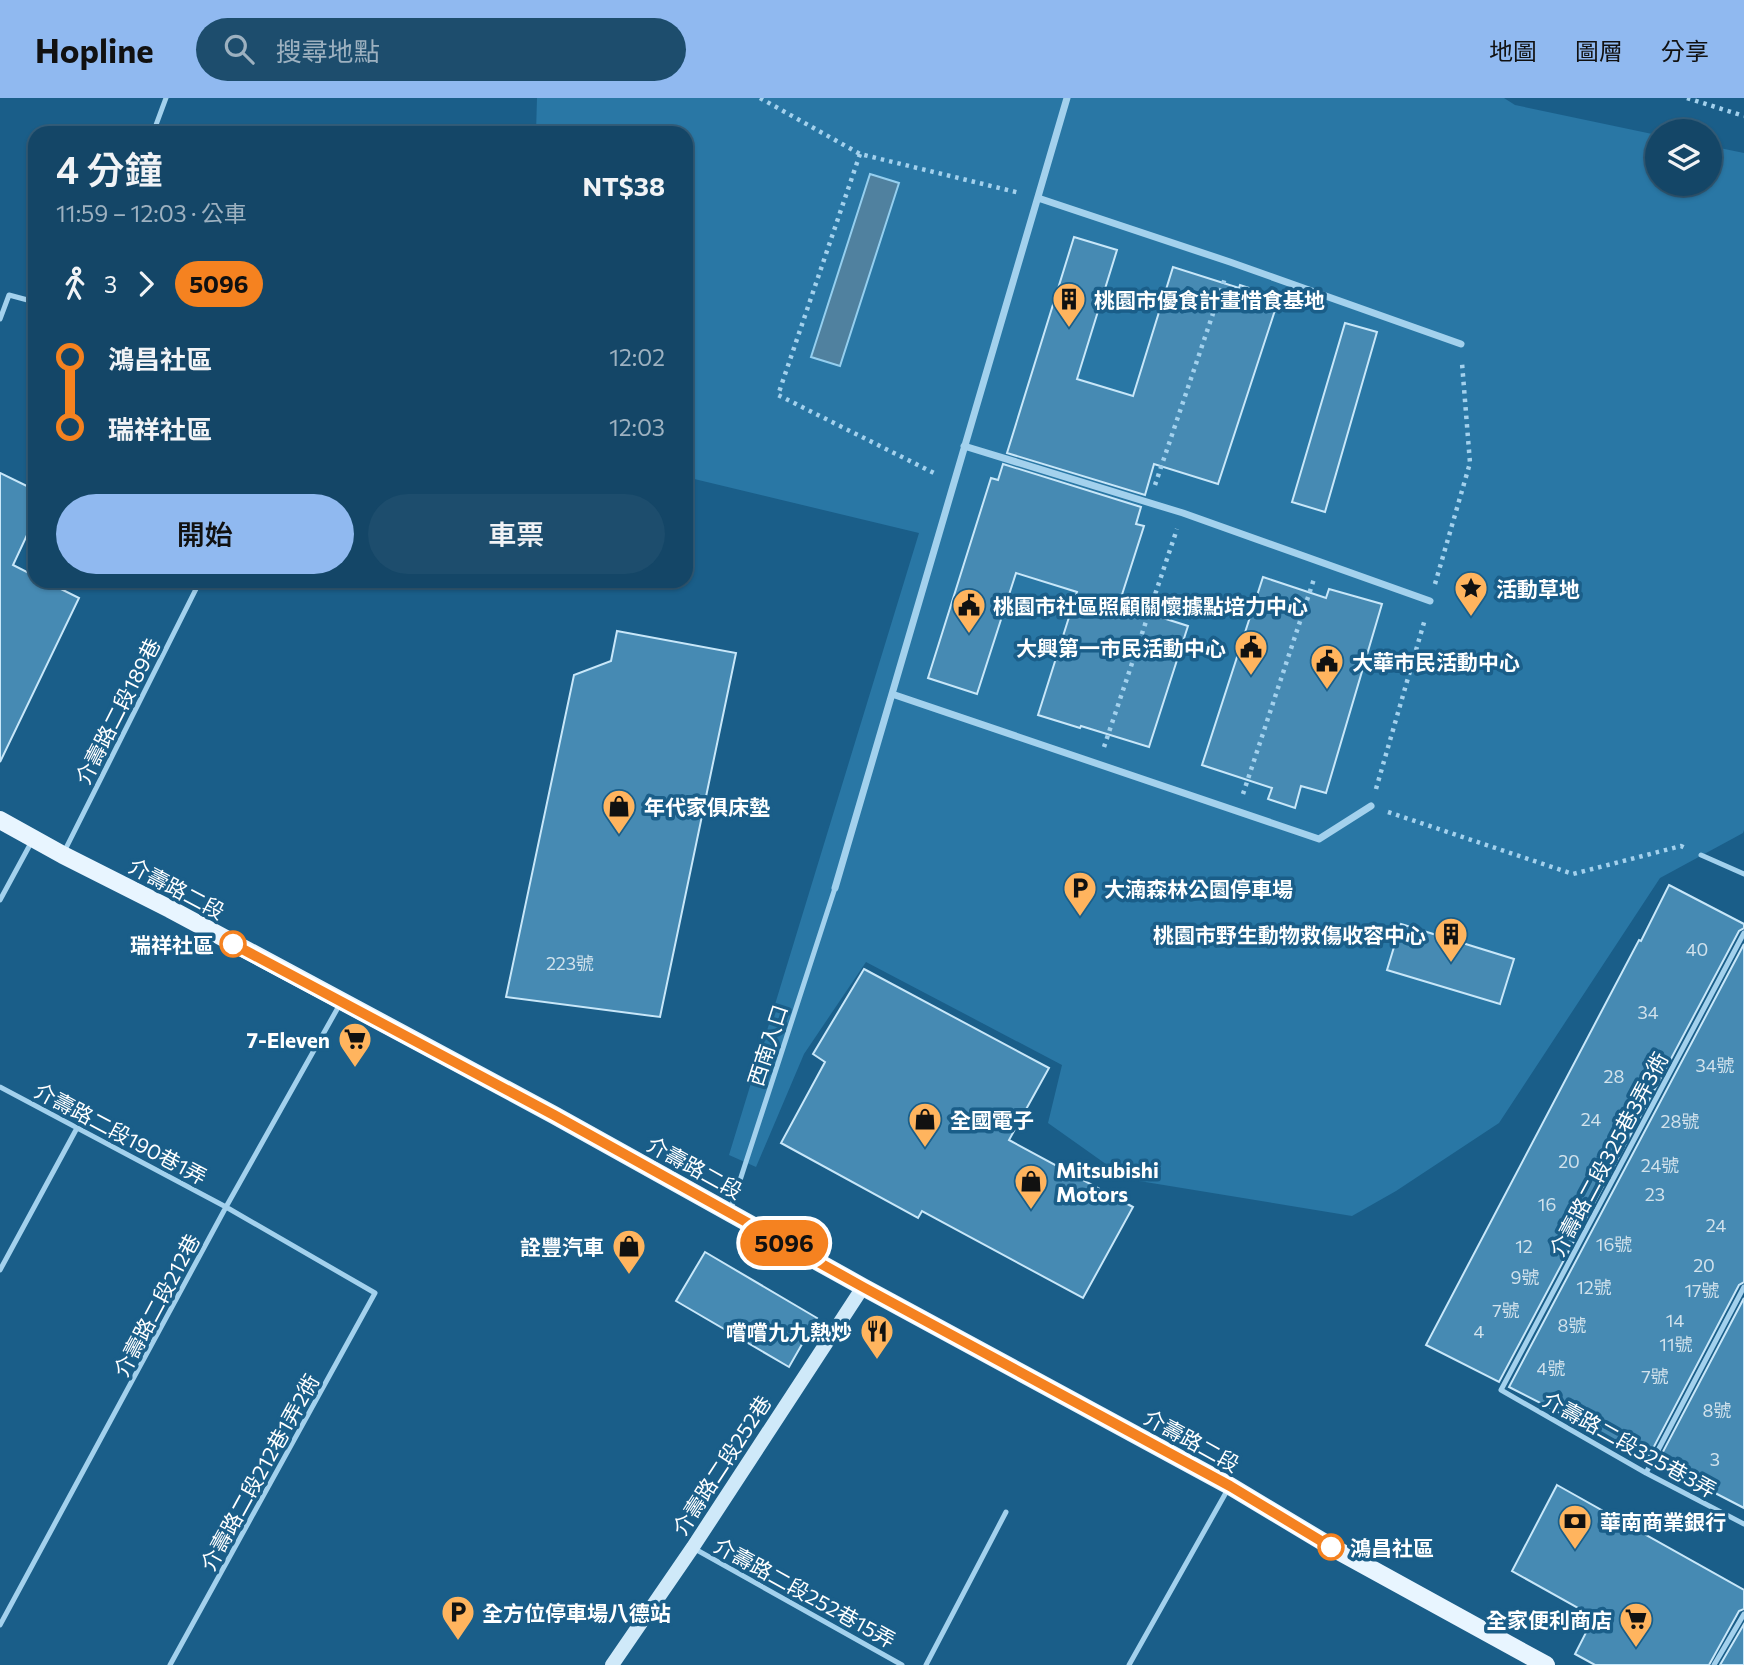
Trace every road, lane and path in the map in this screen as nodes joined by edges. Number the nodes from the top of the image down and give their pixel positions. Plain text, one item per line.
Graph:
1 (166, 98) edge
2 (760, 98) edge
3 (1067, 98) edge
4 (1687, 98) edge
5 (1744, 116) edge
6 (156, 126) edge
7 (860, 154) junction
8 (1038, 198) junction
9 (1230, 262) junction
10 (28, 300) edge
11 (0, 319) edge
12 (1461, 344) joint
13 (964, 446) junction
14 (954, 483) junction
15 (1149, 503) junction
16 (1183, 513) junction
17 (1320, 562) junction
18 (196, 588) edge
19 (1430, 601) junction
20 (892, 694) junction
21 (1098, 764) junction
22 (1371, 806) junction
23 (1237, 811) junction
24 (0, 820) edge
25 (33, 839) junction
26 (63, 855) junction
27 (1701, 855) joint
28 (1744, 874) edge
29 (835, 888) joint
30 (0, 900) edge
31 (1744, 933) edge
32 (341, 1002) junction
33 (0, 1087) edge
34 (77, 1128) junction
35 (226, 1208) junction
36 (729, 1212) junction
37 (0, 1270) edge
38 (863, 1287) junction
39 (1744, 1287) edge
40 (375, 1293) joint
41 (1501, 1390) joint
42 (1646, 1473) junction
43 (1230, 1486) junction
44 (1006, 1512) dead end
45 (1744, 1524) edge
46 (693, 1547) junction
47 (1744, 1614) edge
48 (0, 1625) edge
49 (170, 1665) edge
50 (612, 1665) edge
51 (902, 1665) edge
52 (926, 1665) edge
53 (1129, 1665) edge
54 (1546, 1665) edge
55 (1714, 1665) edge

1 - 6 lane
2 - 7 path
3 - 8 street
4 - 5 path
7 - 8 path
7 - 14 path
8 - 9 street
8 - 13 street
9 - 12 street
9 - 15 path
10 - 11 lane
12 - 19 path
13 - 14 street
13 - 15 street
14 - 20 street
15 - 16 street
16 - 17 street
16 - 21 path
17 - 19 street
17 - 23 path
18 - 26 lane, 介壽路二段189巷
19 - 22 path
20 - 21 street
20 - 29 street
21 - 23 street
22 - 23 street
22 - 27 path
24 - 25 main road, 介壽路二段
25 - 26 main road, 介壽路二段
25 - 30 lane
26 - 32 main road, 介壽路二段
27 - 28 lane
29 - 36 lane, 西南入口
31 - 41 lane, 介壽路二段325巷3弄3衖
32 - 35 lane, 介壽路二段212巷
32 - 36 main road, 介壽路二段
33 - 34 lane, 介壽路二段190巷1弄
34 - 35 lane, 介壽路二段190巷1弄
34 - 37 lane
35 - 40 lane, 介壽路二段190巷1弄
35 - 48 lane, 介壽路二段212巷
36 - 38 main road, 介壽路二段
38 - 43 main road, 介壽路二段
38 - 46 street, 介壽路二段252巷
39 - 42 lane
40 - 49 lane, 介壽路二段212巷1弄2衖
41 - 42 lane, 介壽路二段325巷3弄
42 - 45 lane, 介壽路二段325巷3弄
43 - 53 lane
43 - 54 main road, 介壽路二段
44 - 52 lane
46 - 50 street, 介壽路二段252巷
46 - 51 lane, 介壽路二段252巷15弄
47 - 55 lane

